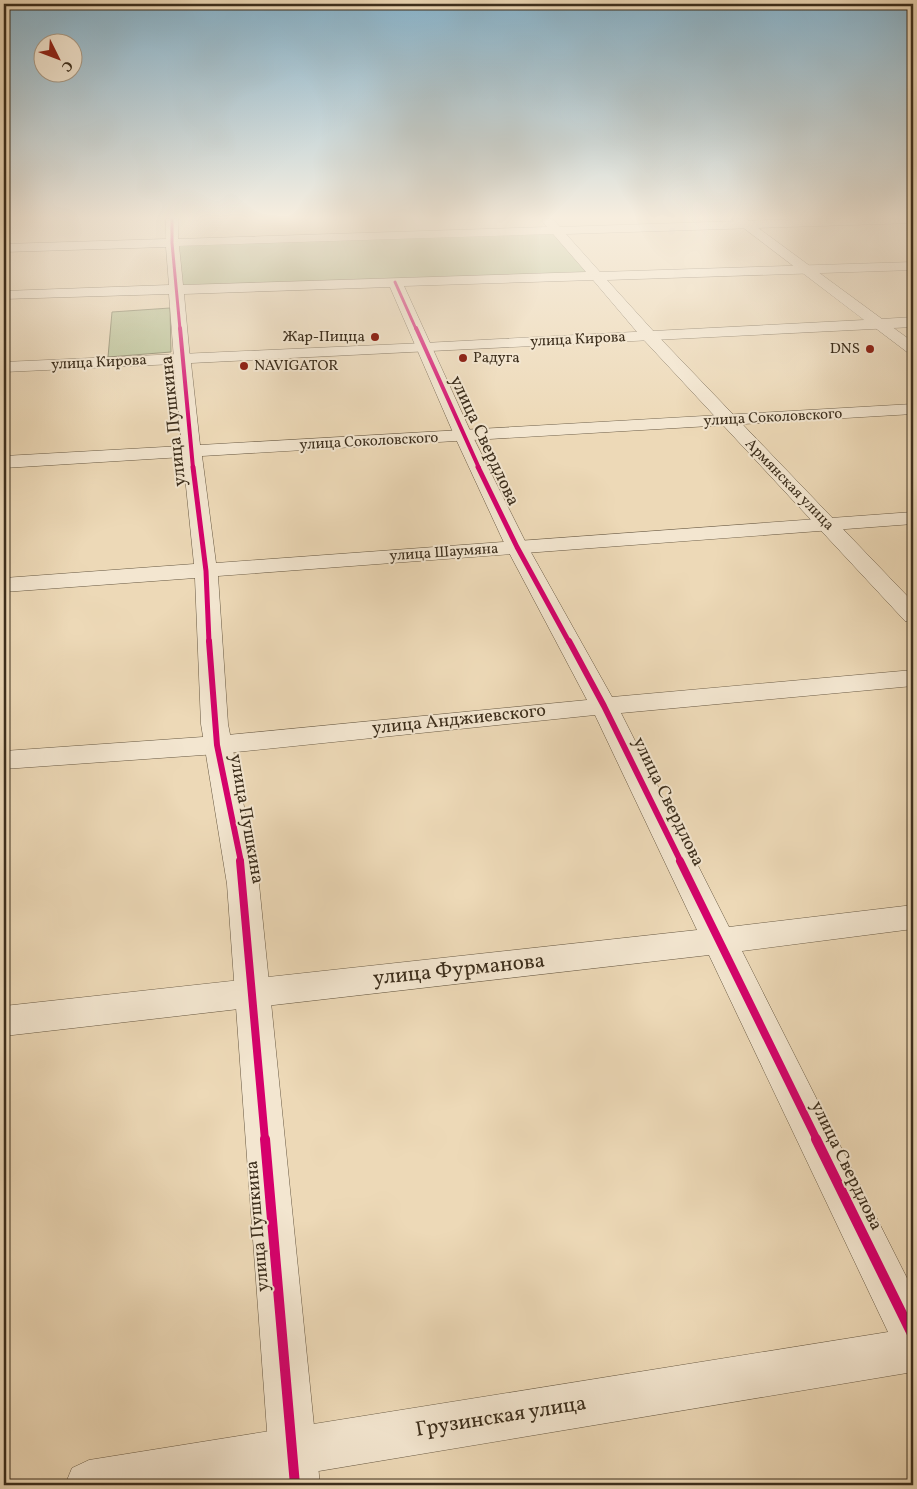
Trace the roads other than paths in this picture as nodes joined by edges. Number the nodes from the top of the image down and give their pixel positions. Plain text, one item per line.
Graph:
1 (164, 288) edge
2 (176, 288) edge
3 (398, 288) edge
4 (607, 288) edge
5 (832, 288) edge
6 (4, 295) edge
7 (913, 322) edge
8 (879, 324) junction
9 (649, 336) junction
10 (424, 348) junction
11 (913, 349) edge
12 (182, 359) junction
13 (4, 367) edge
14 (913, 409) edge
15 (728, 420) junction
16 (464, 436) junction
17 (191, 452) junction
18 (4, 462) edge
19 (913, 518) edge
20 (828, 524) junction
21 (517, 548) junction
22 (206, 570) junction
23 (4, 585) edge
24 (913, 616) edge
25 (913, 678) edge
26 (604, 706) junction
27 (217, 745) junction
28 (4, 760) edge
29 (913, 917) edge
30 (719, 941) junction
31 (254, 994) junction
32 (4, 1021) edge
33 (913, 1336) edge
34 (913, 1350) edge
35 (293, 1469) edge
36 (90, 1485) edge

1 - 6 street
2 - 12 street, улица Пушкина
3 - 10 street, улица Свердлова
4 - 9 street, Армянская улица
5 - 8 street
7 - 8 street, улица Кирова
8 - 9 street, улица Кирова
8 - 11 street
9 - 10 street, улица Кирова
9 - 15 street, Армянская улица
10 - 12 street, улица Кирова
10 - 16 street, улица Свердлова
12 - 13 street, улица Кирова
12 - 17 street, улица Пушкина
14 - 15 street, улица Соколовского
15 - 16 street, улица Соколовского
15 - 20 street, Армянская улица
16 - 17 street, улица Соколовского
16 - 21 street, улица Свердлова
17 - 18 street, улица Соколовского
17 - 22 street, улица Пушкина
19 - 20 street, улица Шаумяна
20 - 21 street, улица Шаумяна
20 - 24 street, Армянская улица
21 - 22 street, улица Шаумяна
21 - 26 street, улица Свердлова
22 - 23 street, улица Шаумяна
22 - 27 street, улица Пушкина
25 - 26 street, улица Анджиевского
26 - 27 street, улица Анджиевского
26 - 30 street, улица Свердлова
27 - 28 street, улица Анджиевского
27 - 31 street, улица Пушкина
29 - 30 street, улица Фурманова
30 - 31 street, улица Фурманова
30 - 33 street, улица Свердлова
31 - 32 street, улица Фурманова
31 - 35 street, улица Пушкина
34 - 35 street, Грузинская улица
35 - 36 street, Грузинская улица

